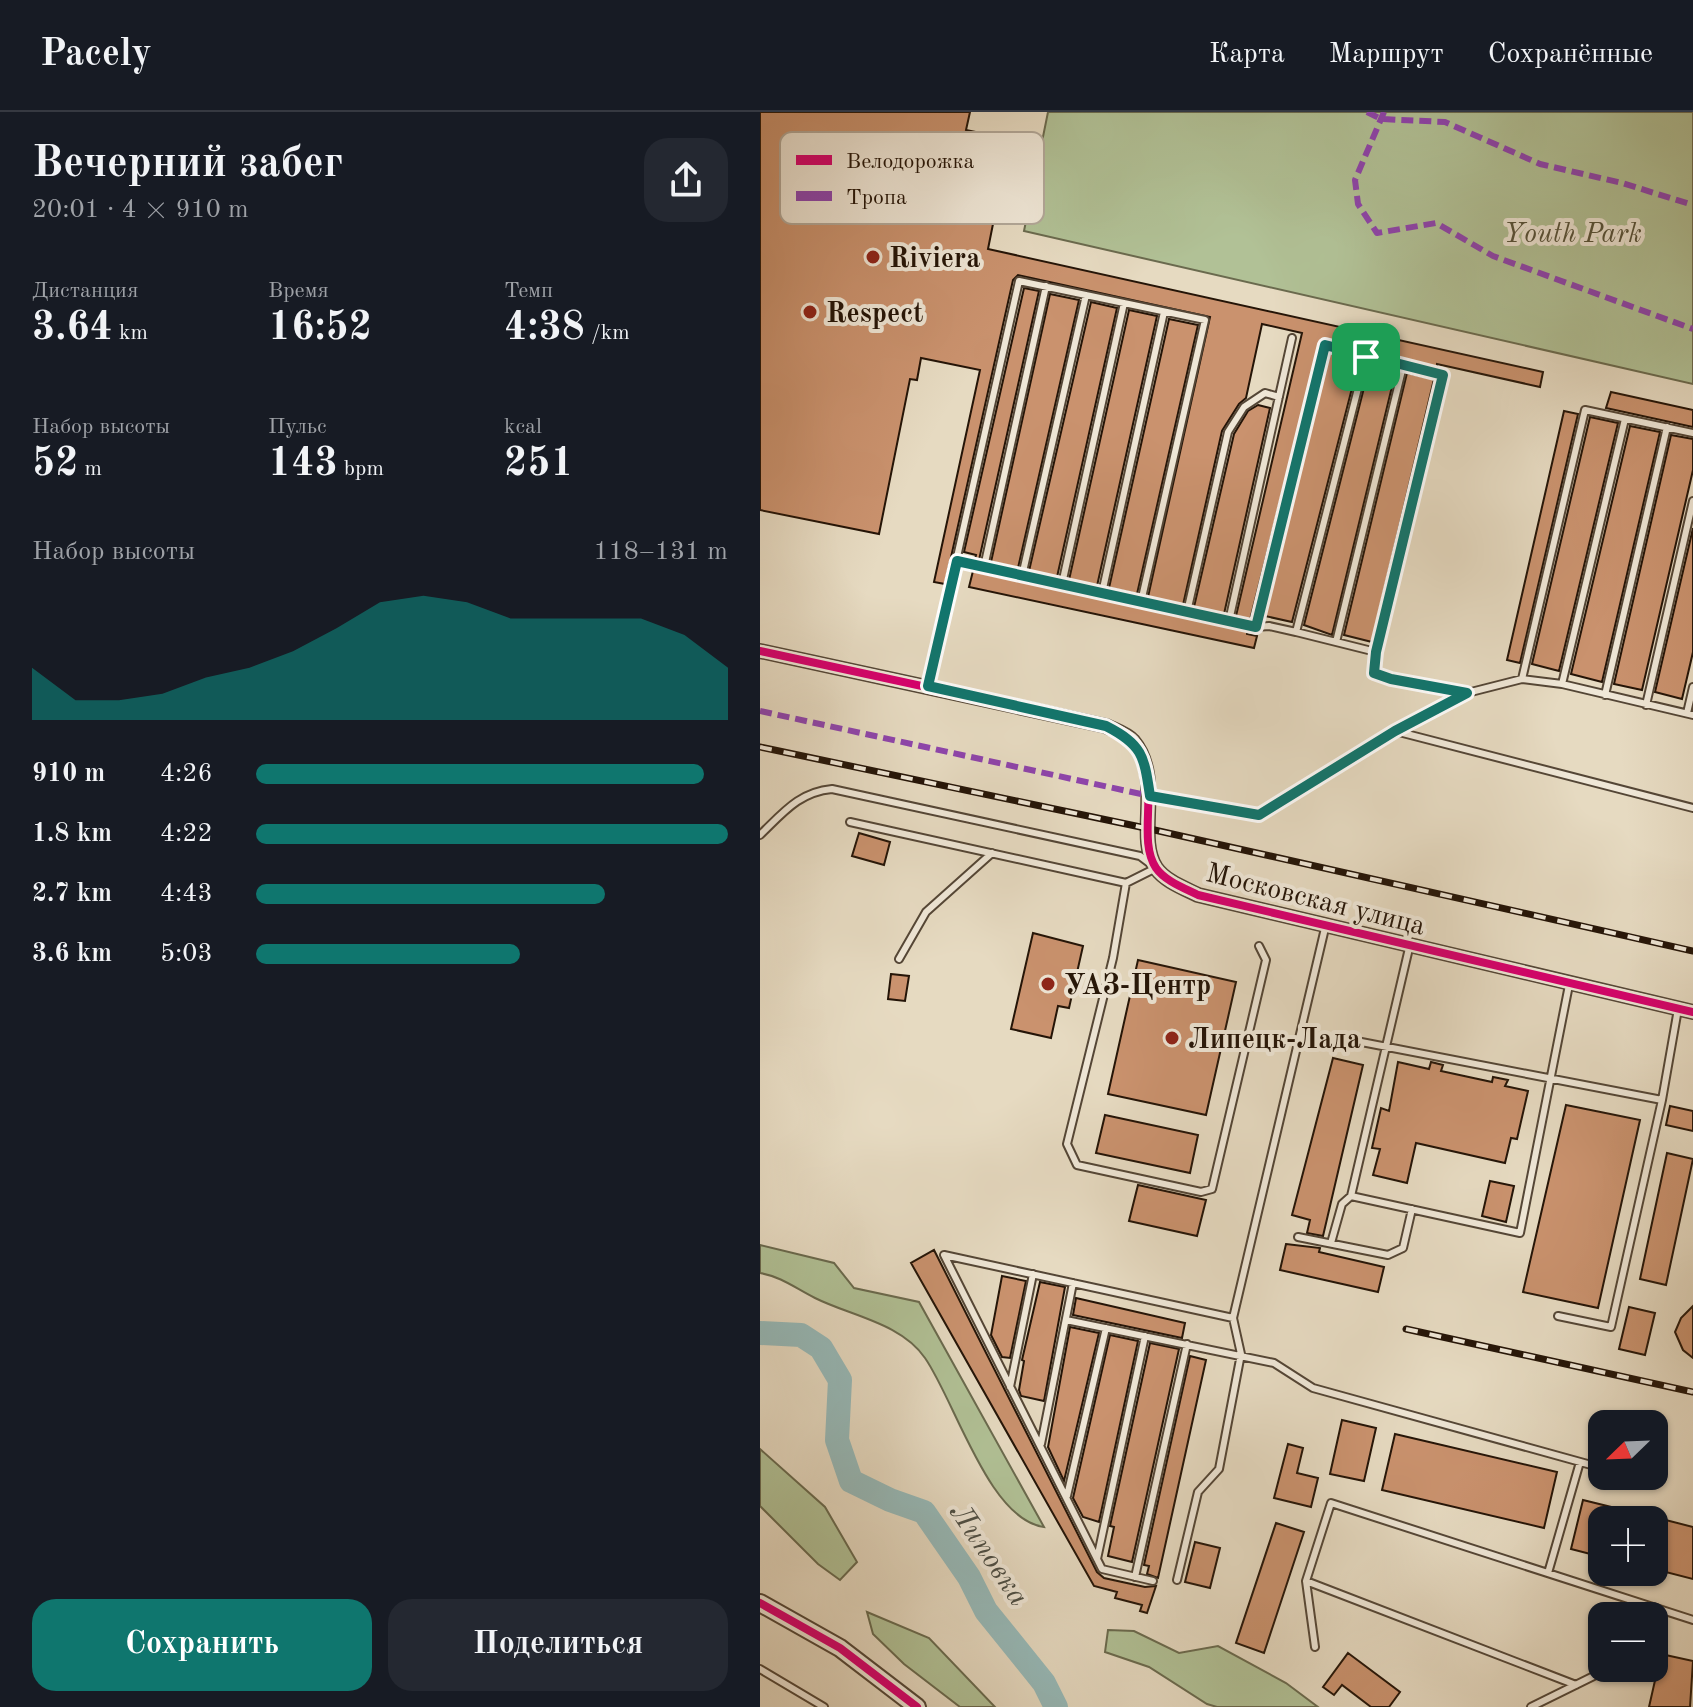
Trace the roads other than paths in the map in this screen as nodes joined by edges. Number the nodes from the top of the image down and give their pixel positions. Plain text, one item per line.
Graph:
1 (1046, 286) junction
2 (1086, 295) junction
3 (1124, 303) junction
4 (1164, 312) junction
5 (1292, 338) dead end
6 (1366, 357) junction
7 (1403, 366) junction
8 (1279, 397) junction
9 (1625, 419) junction
10 (1667, 427) junction
11 (1693, 433) edge
12 (1693, 501) edge
13 (957, 561) junction
14 (984, 567) junction
15 (1022, 576) junction
16 (1062, 584) junction
17 (1102, 593) junction
18 (1141, 602) junction
19 (1187, 612) junction
20 (1229, 621) junction
21 (1256, 627) junction
22 (1296, 632) junction
23 (1336, 642) junction
24 (760, 651) edge
25 (1376, 652) junction
26 (1522, 679) junction
27 (1562, 684) junction
28 (928, 686) junction
29 (1693, 687) edge
30 (1467, 693) junction
31 (1605, 695) junction
32 (1646, 705) junction
33 (1690, 714) edge
34 (1395, 731) junction
35 (1150, 796) junction
36 (1693, 808) edge
37 (850, 822) dead end
38 (760, 835) edge
39 (992, 853) junction
40 (1156, 868) junction
41 (1126, 883) junction
42 (1326, 924) junction
43 (1410, 944) junction
44 (1259, 946) dead end
45 (899, 959) dead end
46 (1569, 985) junction
47 (1678, 1009) junction
48 (1693, 1012) edge
49 (1351, 1040) dead end
50 (1388, 1046) junction
51 (1552, 1079) junction
52 (1662, 1100) junction
53 (1351, 1196) junction
54 (1412, 1209) junction
55 (1298, 1237) dead end
56 (1331, 1243) junction
57 (1033, 1274) junction
58 (1073, 1283) junction
59 (1558, 1316) dead end
60 (1233, 1318) junction
61 (1066, 1320) junction
62 (1106, 1328) junction
63 (1145, 1336) junction
64 (1187, 1344) junction
65 (1241, 1354) junction
66 (1010, 1387) junction
67 (1041, 1445) junction
68 (1580, 1462) junction
69 (1588, 1464) edge
70 (1066, 1497) junction
71 (1097, 1559) junction
72 (1548, 1573) junction
73 (1135, 1577) junction
74 (1177, 1580) dead end
75 (1153, 1581) dead end
76 (1306, 1581) junction
77 (1637, 1602) edge
78 (760, 1603) edge
79 (1668, 1612) edge
80 (1693, 1620) edge
81 (1315, 1647) dead end
82 (760, 1669) edge
83 (1588, 1679) edge
84 (1576, 1685) junction
85 (824, 1707) edge
86 (917, 1707) edge
87 (1531, 1707) edge

1 - 2 lane
1 - 13 lane
1 - 14 lane
2 - 3 lane
2 - 15 lane
3 - 4 lane
3 - 16 lane
4 - 17 lane
4 - 18 lane
5 - 8 lane
6 - 7 lane
6 - 21 lane
6 - 22 lane
7 - 23 lane
7 - 25 lane
8 - 19 lane
8 - 20 lane
9 - 10 lane
9 - 26 lane
9 - 27 lane
10 - 11 lane
10 - 31 lane
12 - 32 lane
13 - 14 lane
13 - 28 lane
14 - 15 lane
15 - 16 lane
16 - 17 lane
17 - 18 lane
18 - 19 lane
19 - 20 lane
20 - 21 lane
21 - 22 lane
22 - 23 lane
23 - 25 lane
24 - 28 street
25 - 30 lane
26 - 27 lane
26 - 30 lane
27 - 31 lane
28 - 35 street
29 - 33 lane
30 - 34 lane
31 - 32 lane
32 - 33 lane
34 - 35 lane
34 - 36 lane
35 - 40 street
37 - 39 lane
38 - 40 lane
39 - 41 lane
39 - 45 lane
40 - 41 lane
40 - 42 street, Московская улица
41 - 44 lane
42 - 43 street, Московская улица
42 - 60 lane
43 - 46 street, Московская улица
43 - 50 lane
46 - 47 street, Московская улица
46 - 51 lane
47 - 48 street, Московская улица
47 - 52 lane
49 - 50 lane
50 - 51 lane
50 - 53 lane
51 - 52 lane
51 - 54 lane
52 - 59 lane
53 - 54 lane
53 - 56 lane
54 - 56 lane
55 - 56 lane
57 - 58 lane
57 - 66 lane
57 - 66 lane
58 - 60 lane
58 - 61 lane
60 - 65 lane
61 - 62 lane
61 - 67 lane
62 - 63 lane
62 - 70 lane
63 - 64 lane
63 - 71 lane
64 - 65 lane
64 - 73 lane
65 - 68 lane
65 - 74 lane
66 - 67 lane
67 - 70 lane
68 - 69 lane
68 - 72 lane
70 - 71 lane
71 - 73 lane
72 - 76 lane
72 - 77 lane
73 - 75 lane
76 - 81 lane
76 - 84 lane
78 - 86 street
79 - 80 lane
82 - 85 lane
83 - 84 lane
84 - 87 lane

